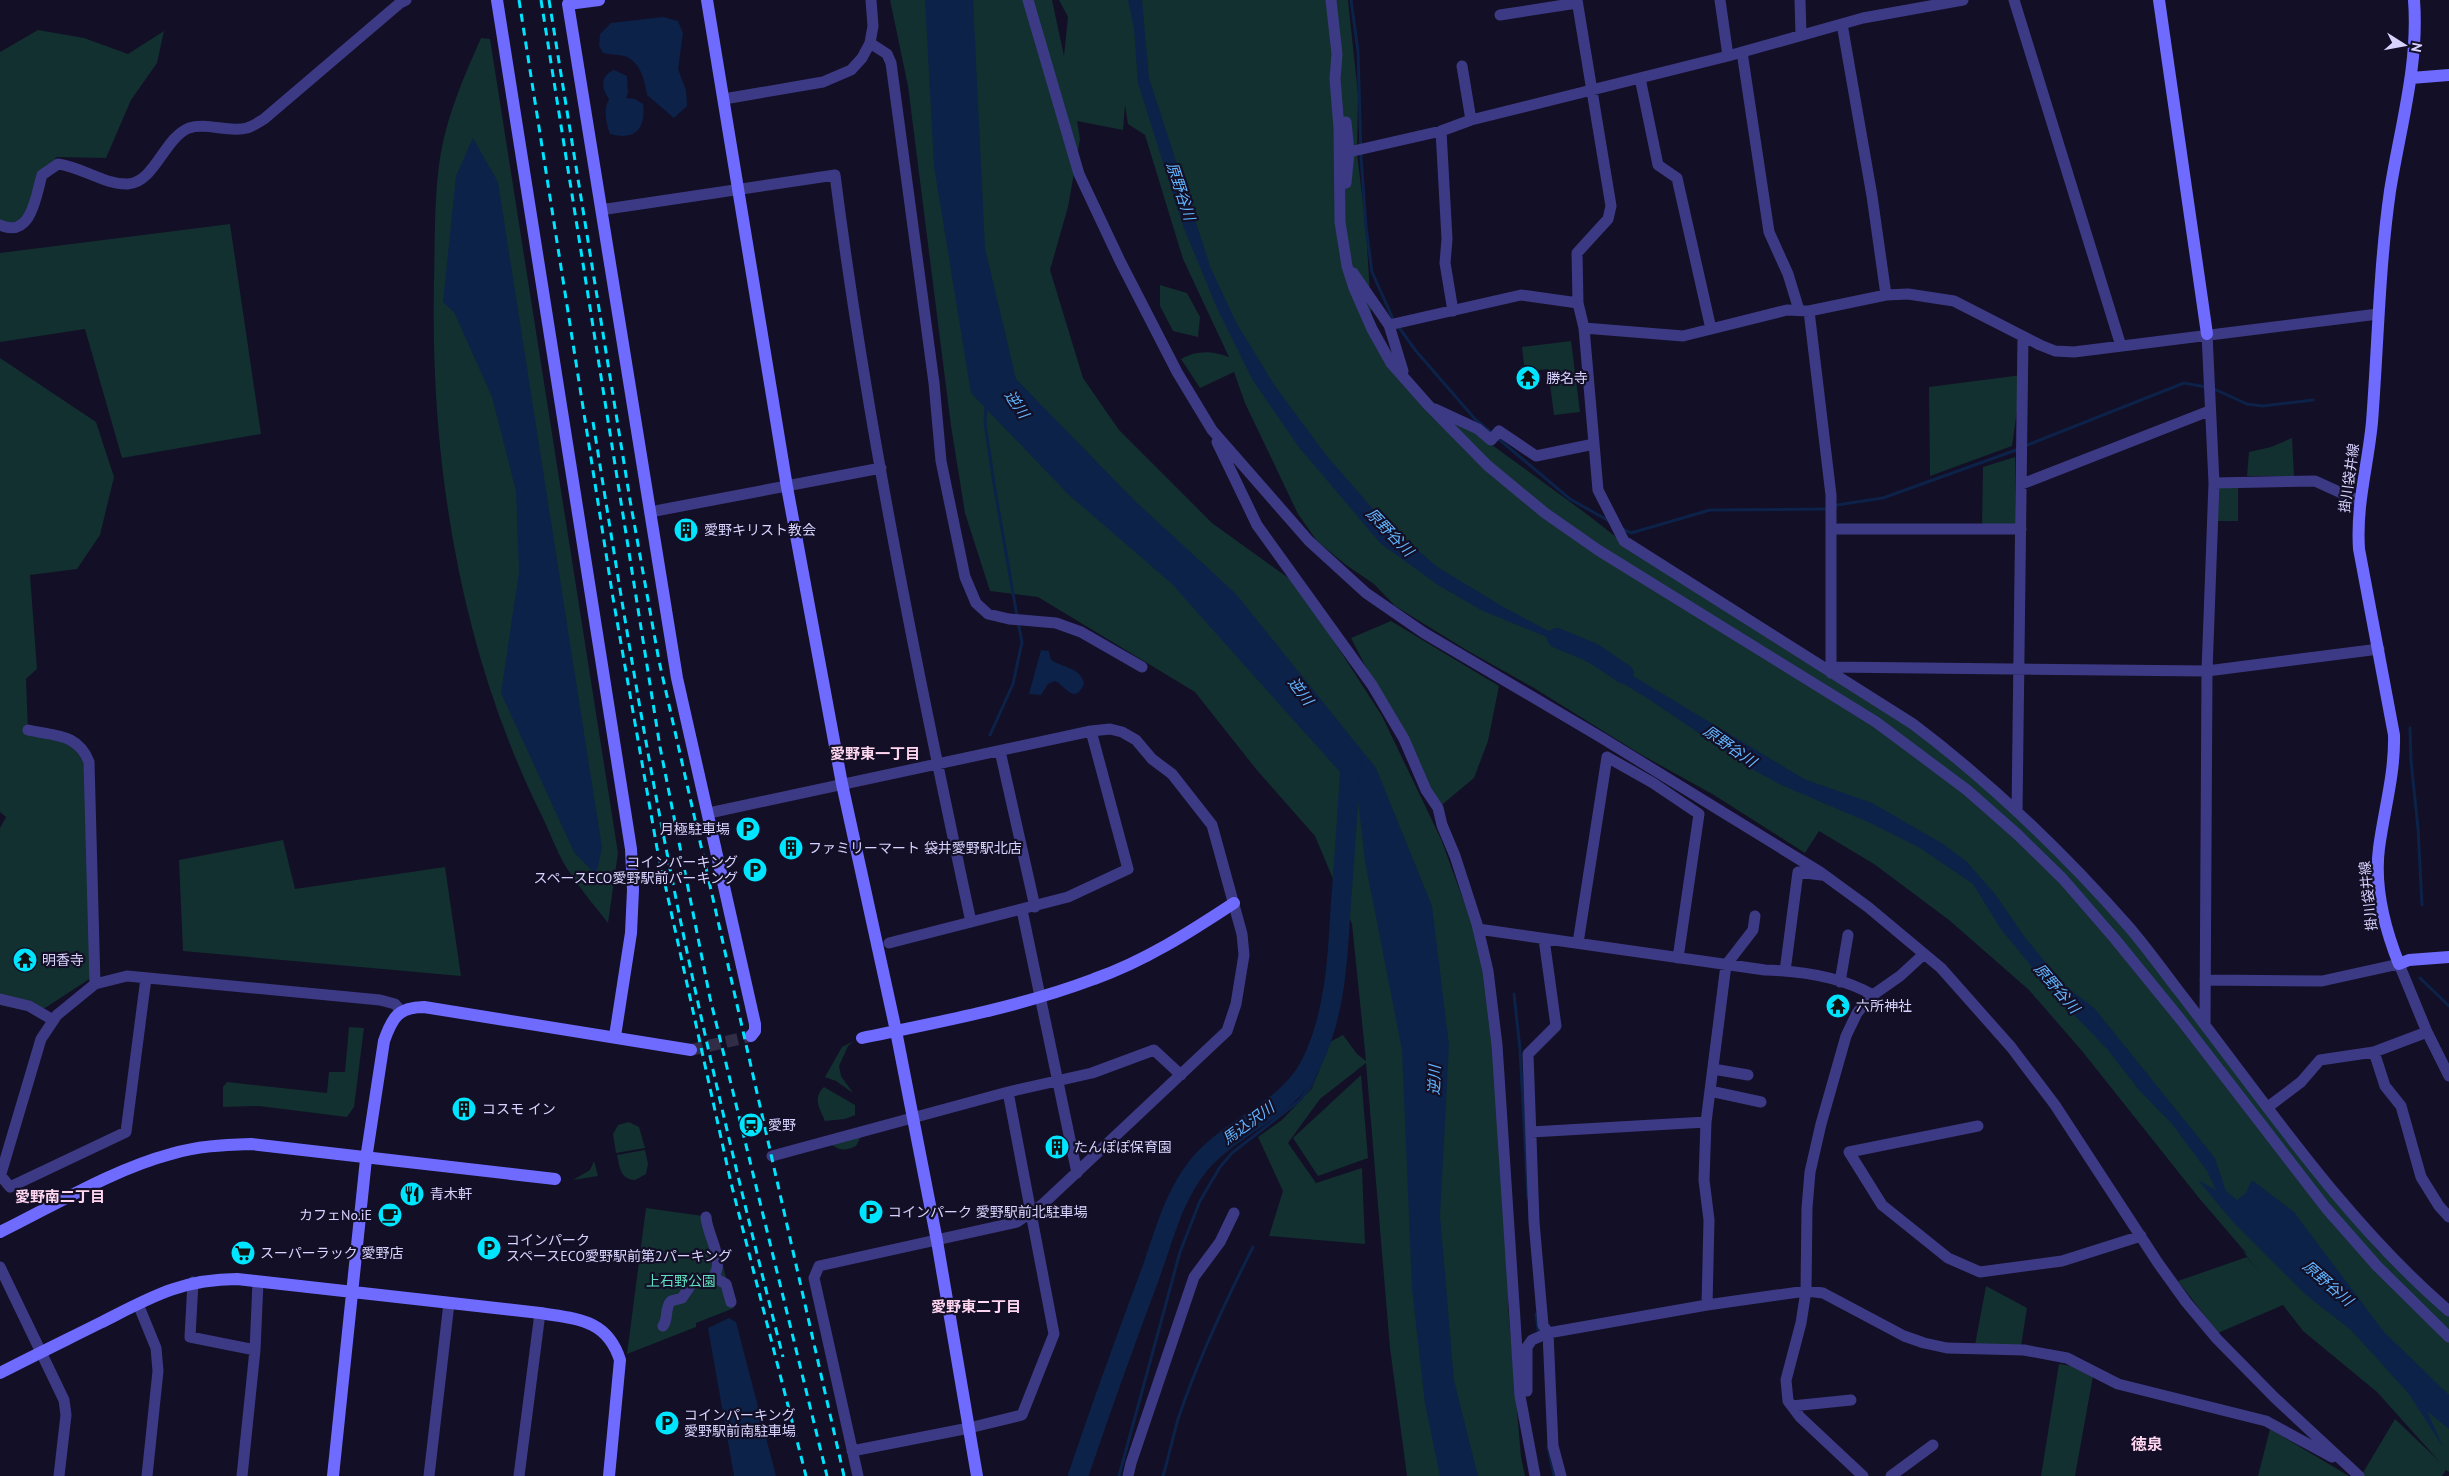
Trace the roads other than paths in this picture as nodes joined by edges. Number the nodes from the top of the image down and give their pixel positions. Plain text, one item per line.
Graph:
1 (406, 0) edge
2 (497, 0) edge
3 (599, 0) edge
4 (707, 0) edge
5 (871, 0) edge
6 (1028, 0) edge
7 (1331, 0) edge
8 (1720, 0) edge
9 (1800, 0) edge
10 (1963, 0) edge
11 (2014, 0) edge
12 (2159, 0) edge
13 (2414, 0) edge
14 (567, 2) edge
15 (1577, 2) edge
16 (1500, 15) dead end
17 (1842, 24) junction
18 (1801, 36) junction
19 (870, 43) junction
20 (1742, 52) junction
21 (1728, 56) junction
22 (1462, 66) dead end
23 (2449, 75) edge
24 (1640, 78) junction
25 (2411, 78) junction
26 (1335, 79) junction
27 (1591, 90) junction
28 (724, 99) junction
29 (1471, 120) junction
30 (1441, 131) junction
31 (1348, 152) junction
32 (738, 190) junction
33 (601, 208) junction
34 (1339, 208) junction
35 (0, 225) edge
36 (1348, 266) junction
37 (1886, 295) junction
38 (1578, 302) junction
39 (1453, 310) junction
40 (1804, 310) junction
41 (2378, 314) junction
42 (1389, 325) junction
43 (1584, 328) junction
44 (1711, 329) junction
45 (2206, 334) junction
46 (2023, 336) junction
47 (2121, 346) junction
48 (1408, 382) junction
49 (1429, 406) junction
50 (2209, 412) junction
51 (1212, 430) junction
52 (1594, 444) junction
53 (881, 468) junction
54 (2022, 484) junction
55 (2214, 484) junction
56 (787, 487) junction
57 (2359, 502) junction
58 (650, 512) junction
59 (1832, 529) junction
60 (2021, 530) junction
61 (2379, 650) junction
62 (1142, 667) dead end
63 (1831, 670) junction
64 (2020, 670) junction
65 (2206, 671) junction
66 (28, 730) dead end
67 (1091, 731) junction
68 (1000, 751) junction
69 (937, 764) junction
70 (842, 784) junction
71 (2017, 812) junction
72 (708, 813) junction
73 (1825, 875) junction
74 (1234, 903) junction
75 (1035, 907) junction
76 (1022, 910) junction
77 (1755, 916) dead end
78 (971, 922) junction
79 (1478, 929) junction
80 (1848, 935) dead end
81 (1544, 939) junction
82 (890, 943) dead end
83 (1578, 944) junction
84 (1924, 954) junction
85 (2449, 957) edge
86 (1678, 958) junction
87 (2399, 964) junction
88 (1726, 965) junction
89 (1785, 971) junction
90 (146, 978) junction
91 (2205, 980) junction
92 (1840, 982) junction
93 (94, 984) junction
94 (1873, 995) junction
95 (1041, 996) junction
96 (0, 999) edge
97 (401, 1012) junction
98 (53, 1020) junction
99 (2205, 1024) junction
100 (896, 1031) junction
101 (2427, 1032) junction
102 (615, 1036) junction
103 (751, 1036) dead end
104 (862, 1038) dead end
105 (691, 1050) tunnel mouth
106 (2374, 1052) junction
107 (1713, 1069) junction
108 (1181, 1075) junction
109 (1748, 1075) dead end
110 (2449, 1075) edge
111 (1058, 1081) junction
112 (1710, 1091) junction
113 (1008, 1092) junction
114 (1761, 1102) dead end
115 (2268, 1107) junction
116 (1706, 1122) junction
117 (1978, 1126) dead end
118 (1531, 1132) junction
119 (772, 1156) dead end
120 (366, 1159) junction
121 (1077, 1173) junction
122 (0, 1176) edge
123 (555, 1179) dead end
124 (1029, 1213) junction
125 (1234, 1213) dead end
126 (706, 1216) dead end
127 (2449, 1217) edge
128 (0, 1232) edge
129 (2141, 1236) junction
130 (937, 1241) junction
131 (0, 1267) edge
132 (713, 1277) junction
133 (193, 1282) junction
134 (258, 1282) junction
135 (1806, 1292) junction
136 (350, 1293) junction
137 (731, 1302) dead end
138 (450, 1303) junction
139 (138, 1304) junction
140 (1707, 1304) junction
141 (2449, 1311) edge
142 (540, 1313) junction
143 (663, 1326) dead end
144 (1548, 1333) junction
145 (2449, 1337) edge
146 (255, 1350) junction
147 (40, 1353) junction
148 (0, 1373) edge
149 (1851, 1400) dead end
150 (1792, 1406) junction
151 (969, 1428) junction
152 (1527, 1439) junction
153 (1933, 1445) dead end
154 (852, 1451) junction
155 (2346, 1465) junction
156 (59, 1476) edge
157 (147, 1476) edge
158 (242, 1476) edge
159 (332, 1476) edge
160 (429, 1476) edge
161 (519, 1476) edge
162 (608, 1476) edge
163 (858, 1476) edge
164 (978, 1476) edge
165 (1128, 1476) edge
166 (1535, 1476) edge
167 (1561, 1476) edge
168 (1862, 1476) edge
169 (1891, 1476) edge
170 (2359, 1476) edge

1 - 35 street
2 - 102 street
3 - 14 street
4 - 28 street
5 - 19 street
6 - 51 street
7 - 26 street
8 - 21 street
9 - 18 street
10 - 17 street
11 - 47 street
12 - 45 street
13 - 25 street, 掛川袋井線
14 - 33 street
15 - 16 street
15 - 27 street
17 - 18 street
17 - 37 street
18 - 20 street
19 - 28 street
19 - 62 street
20 - 21 street
20 - 40 street
21 - 24 street
22 - 29 street
23 - 25 street
24 - 27 street
24 - 44 street
25 - 41 street, 掛川袋井線
26 - 31 street
26 - 34 street
27 - 29 street
27 - 38 street
28 - 32 street
29 - 30 street
30 - 31 street
30 - 39 street
31 - 34 street
32 - 33 street
32 - 53 street
32 - 56 street
33 - 58 street
34 - 36 street
36 - 42 street
36 - 48 street
37 - 40 street
37 - 46 street
38 - 39 street
38 - 43 street
39 - 42 street
40 - 44 street
40 - 59 street
41 - 45 street
41 - 57 street, 掛川袋井線
42 - 48 street
43 - 44 street
43 - 52 street
45 - 47 street
45 - 50 street
46 - 47 street
46 - 54 street
48 - 49 street
49 - 52 street
49 - 145 street
50 - 54 street
50 - 55 street
51 - 73 street
51 - 79 street
52 - 63 street
53 - 56 street
53 - 69 street
54 - 60 street
55 - 57 street
55 - 65 street
56 - 58 street
56 - 70 street
57 - 61 street, 掛川袋井線
58 - 72 street
59 - 60 street
59 - 63 street
60 - 64 street
61 - 65 street
61 - 87 street, 掛川袋井線
63 - 64 street
63 - 71 street
64 - 65 street
64 - 71 street
65 - 91 street
66 - 93 street
67 - 68 street
67 - 74 street
67 - 75 street
68 - 69 street
68 - 75 street
69 - 70 street
69 - 78 street
70 - 72 street
70 - 100 street
71 - 99 street
72 - 103 street
73 - 84 street
73 - 89 street
74 - 95 street
74 - 108 street
75 - 76 street
76 - 78 street
76 - 95 street
77 - 88 street
78 - 82 street
79 - 81 street
79 - 152 street
80 - 92 street
81 - 83 street
81 - 118 street
83 - 86 street
83 - 86 street
84 - 94 street
84 - 129 street
85 - 87 street
86 - 88 street
87 - 91 street
87 - 101 street
88 - 89 street
88 - 107 street
89 - 92 street
90 - 93 street
90 - 97 street
90 - 122 street
91 - 99 street
92 - 94 street
93 - 98 street
94 - 135 street
95 - 100 street
95 - 111 street
96 - 98 street
97 - 102 street
97 - 120 street
98 - 122 street
99 - 115 street
100 - 104 street
100 - 130 street
101 - 106 street
101 - 110 street
102 - 105 street
106 - 115 street
106 - 127 street
107 - 109 street
107 - 112 street
108 - 111 street
108 - 121 street
111 - 113 street
111 - 121 street
112 - 114 street
112 - 116 street
113 - 119 street
113 - 124 street
115 - 141 street
116 - 118 street
116 - 140 street
117 - 129 street
118 - 144 street
120 - 123 street
120 - 128 street
120 - 136 street
121 - 124 street
124 - 130 street
124 - 151 street
125 - 165 street
126 - 132 street
129 - 155 street
130 - 151 street
130 - 154 street
131 - 147 street
132 - 137 street
132 - 143 street
133 - 134 street
133 - 139 street
133 - 146 street
134 - 136 street
134 - 146 street
135 - 140 street
135 - 150 street
135 - 155 street
136 - 138 street
136 - 159 street
138 - 142 street
138 - 160 street
139 - 147 street
139 - 157 street
140 - 144 street
142 - 161 street
142 - 162 street
144 - 152 street
144 - 167 street
146 - 158 street
147 - 148 street
147 - 156 street
149 - 150 street
150 - 168 street
151 - 154 street
151 - 164 street
152 - 166 street
153 - 169 street
154 - 163 street
155 - 170 street

